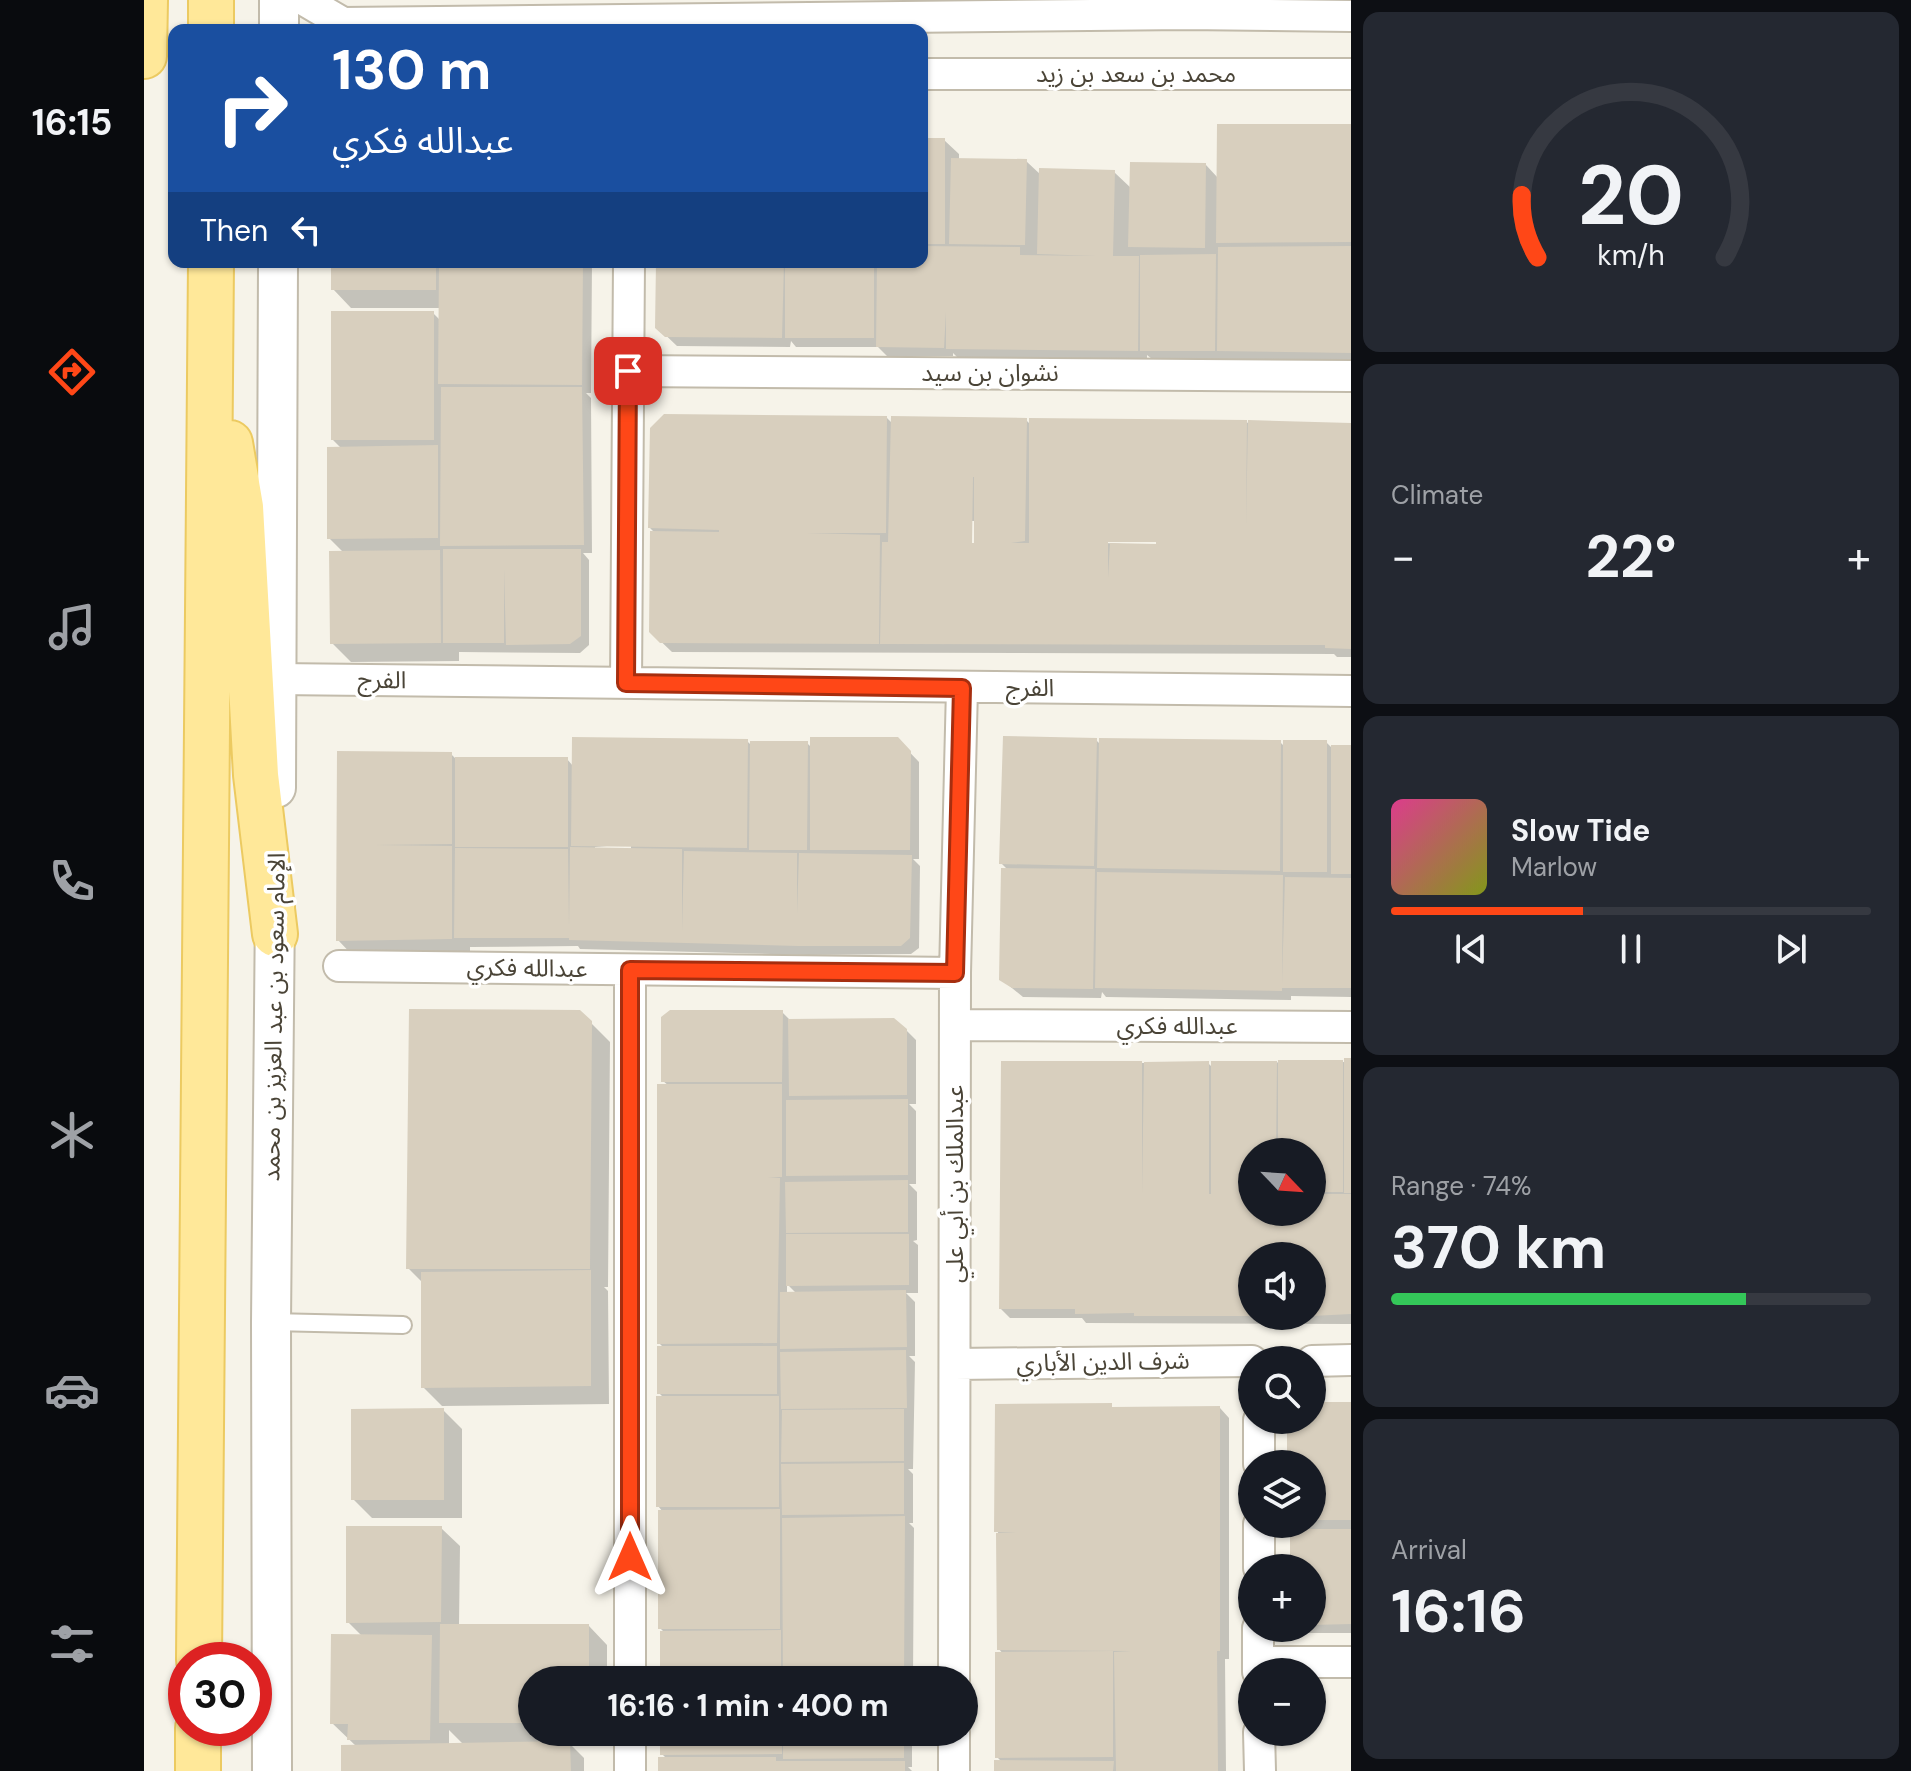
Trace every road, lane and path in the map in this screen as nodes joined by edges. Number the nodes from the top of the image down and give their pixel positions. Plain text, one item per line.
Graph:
1 (145, 0) edge
2 (211, 0) edge
3 (279, 0) edge
4 (304, 0) edge
5 (1186, 7) edge
6 (870, 10) edge
7 (1351, 16) edge
8 (211, 24) edge
9 (279, 24) edge
10 (144, 56) edge
11 (928, 74) edge
12 (1351, 74) edge
13 (211, 268) edge
14 (278, 268) edge
15 (629, 268) edge
16 (211, 335) junction
17 (628, 371) junction
18 (1351, 376) edge
19 (276, 679) junction
20 (626, 683) junction
21 (962, 688) junction
22 (1351, 691) edge
23 (275, 934) junction
24 (339, 966) dead end
25 (630, 970) junction
26 (955, 973) junction
27 (955, 1025) junction
28 (1351, 1027) edge
29 (271, 1322) junction
30 (403, 1325) dead end
31 (1351, 1360) edge
32 (1238, 1361) edge
33 (1326, 1361) edge
34 (955, 1364) junction
35 (199, 1642) edge
36 (1351, 1662) edge
37 (1326, 1663) edge
38 (630, 1666) edge
39 (954, 1666) edge
40 (198, 1746) edge
41 (630, 1746) edge
42 (954, 1746) edge
43 (1259, 1746) edge
44 (198, 1771) edge
45 (272, 1771) edge
46 (630, 1771) edge
47 (954, 1771) edge
48 (1260, 1771) edge

1 - 10 main road
2 - 8 main road
3 - 9 street
4 - 6 street
5 - 6 street
5 - 7 street
11 - 12 street, محمد بن سعد بن زيد
13 - 16 main road
14 - 19 street, الإمام سعود بن عبد العزيز بن محمد
15 - 17 street
16 - 23 main road
16 - 35 main road
17 - 18 street, نشوان بن سيد
17 - 20 street
19 - 20 street, الفرج
19 - 23 street, الإمام سعود بن عبد العزيز بن محمد
20 - 21 street, الفرج
21 - 22 street, الفرج
21 - 26 street, عبدالملك بن أبي علي
23 - 29 street, الإمام سعود بن عبد العزيز بن محمد
24 - 25 street, عبدالله فكري
25 - 26 street, عبدالله فكري
25 - 38 street
26 - 27 street, عبدالملك بن أبي علي
27 - 28 street, عبدالله فكري
27 - 34 street, عبدالملك بن أبي علي
29 - 30 lane
29 - 45 street, الإمام سعود بن عبد العزيز بن محمد
31 - 33 street
32 - 34 street, شرف الدين الأباري
34 - 39 street, عبدالملك بن أبي علي
36 - 37 street
40 - 44 main road
41 - 46 street
42 - 47 street
43 - 48 street

